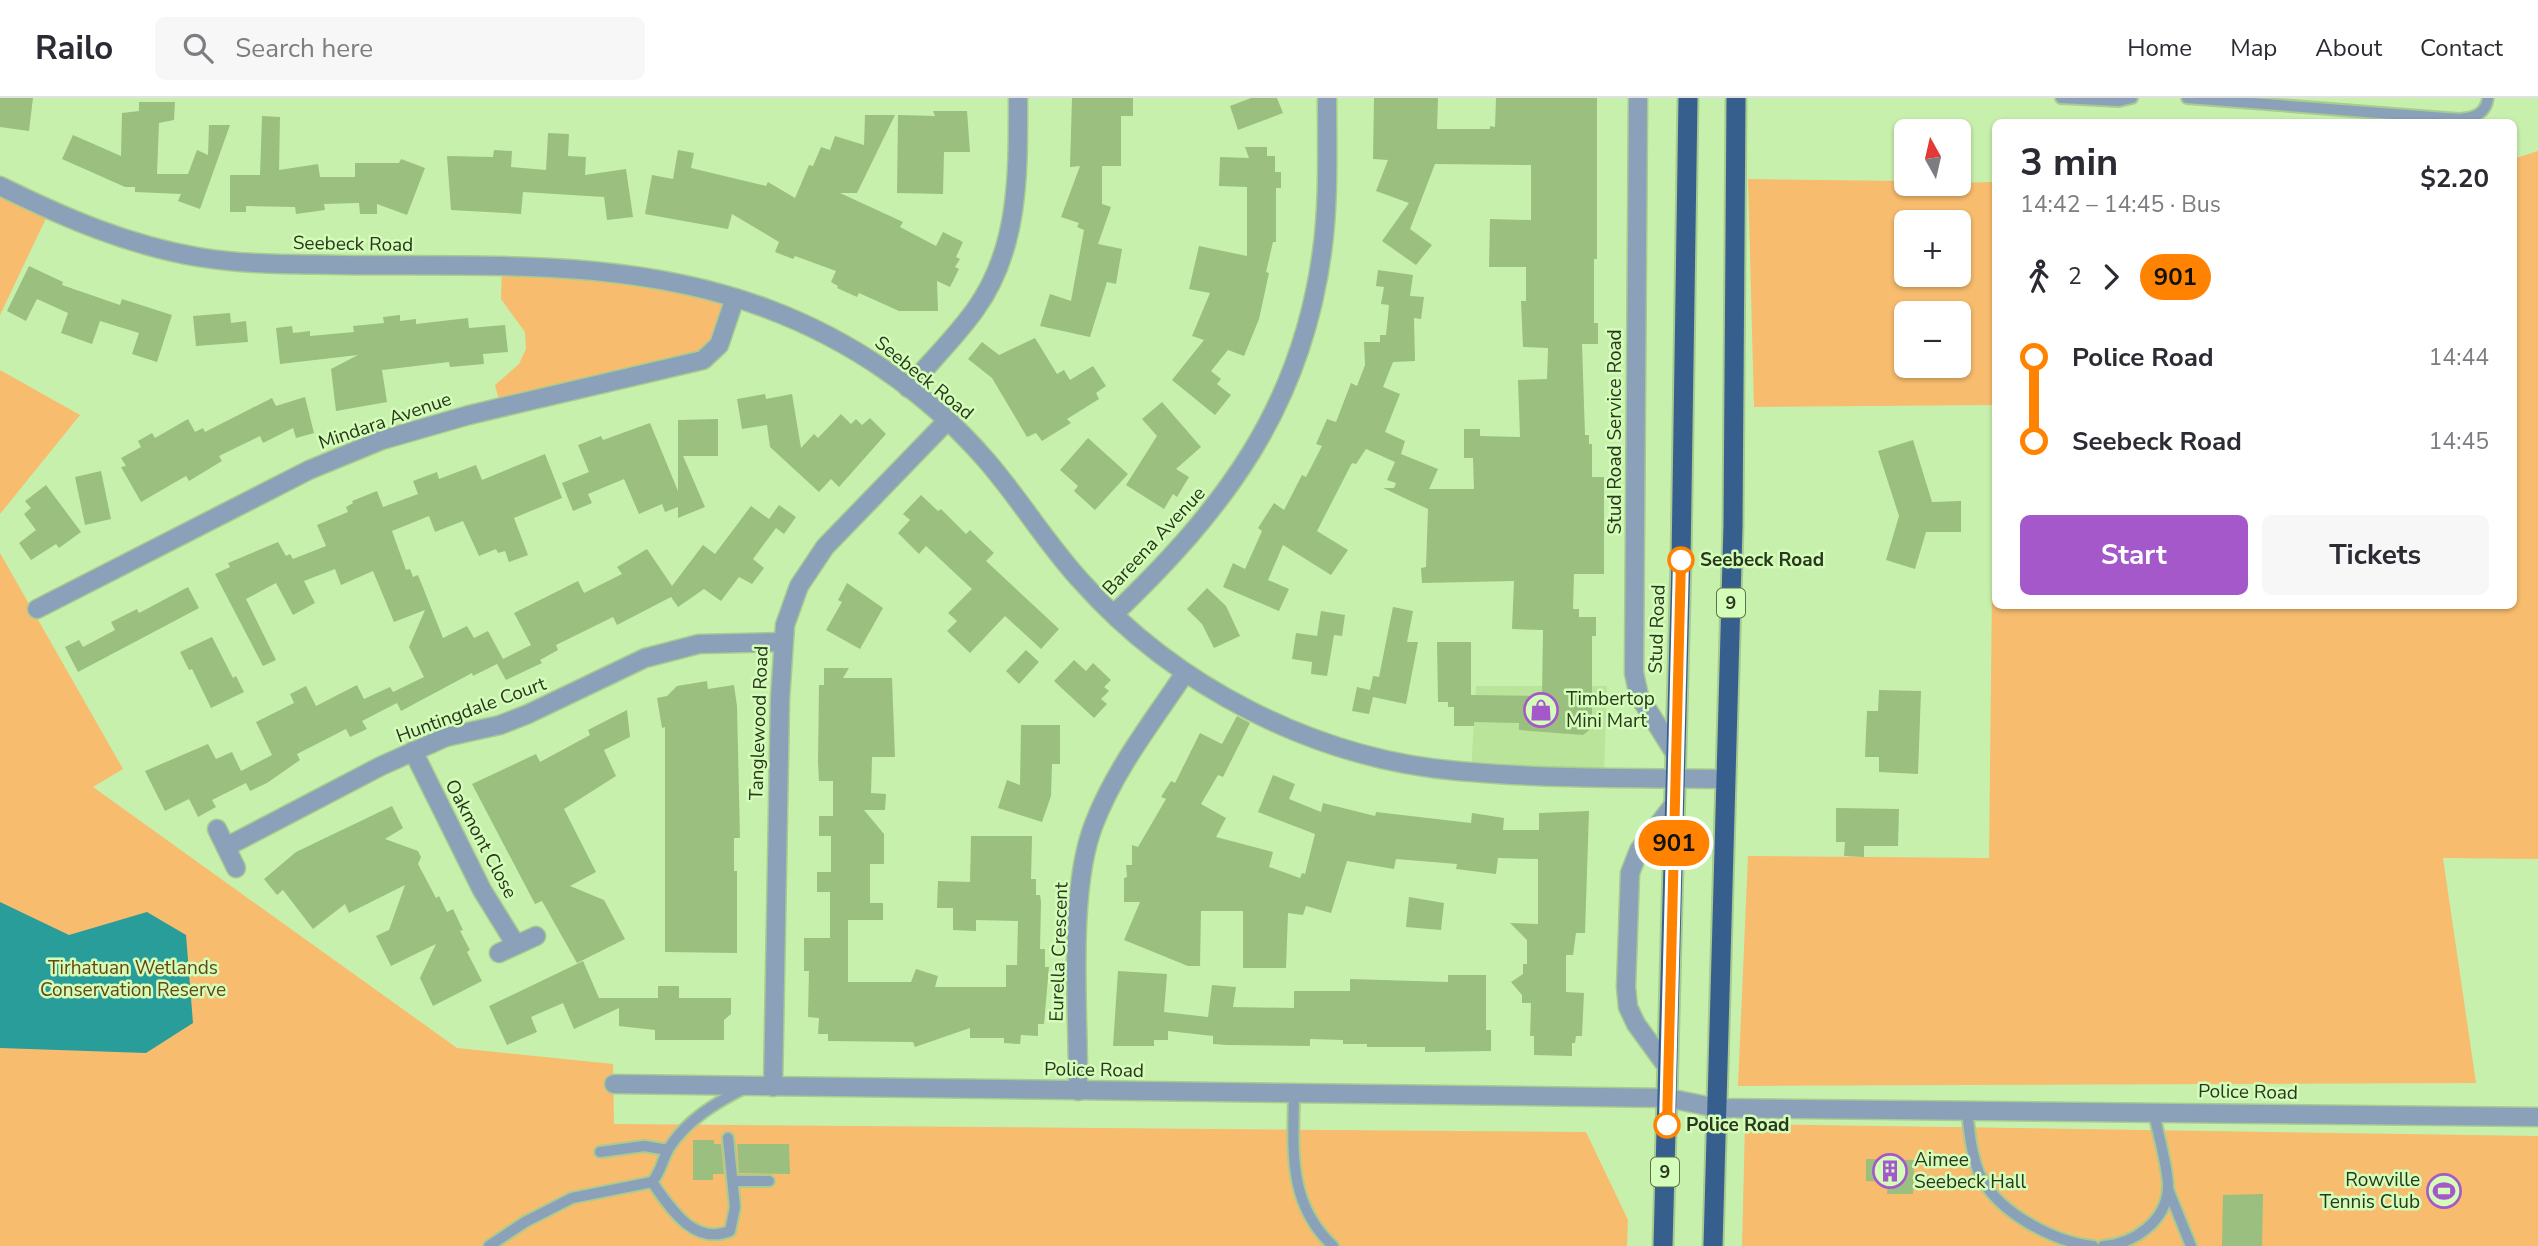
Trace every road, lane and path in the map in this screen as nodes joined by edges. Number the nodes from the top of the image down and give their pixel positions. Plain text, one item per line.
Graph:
1 (1018, 98) edge
2 (1327, 98) edge
3 (1638, 98) edge
4 (1688, 98) edge
5 (1736, 98) edge
6 (2061, 98) edge
7 (2132, 98) edge
8 (2187, 98) edge
9 (2488, 98) edge
10 (0, 186) edge
11 (735, 298) junction
12 (908, 388) junction
13 (948, 420) junction
14 (37, 609) dead end
15 (1114, 614) junction
16 (782, 642) junction
17 (1185, 673) junction
18 (413, 751) junction
19 (1676, 755) junction
20 (1676, 778) junction
21 (1726, 779) junction
22 (1675, 803) junction
23 (217, 829) dead end
24 (226, 847) junction
25 (236, 868) dead end
26 (536, 936) dead end
27 (516, 945) junction
28 (499, 953) dead end
29 (1668, 1068) junction
30 (614, 1084) dead end
31 (747, 1087) junction
32 (773, 1087) junction
33 (1078, 1091) junction
34 (1294, 1094) junction
35 (1668, 1098) junction
36 (1717, 1108) junction
37 (1967, 1109) junction
38 (2154, 1112) junction
39 (2538, 1117) edge
40 (728, 1139) dead end
41 (668, 1150) junction
42 (600, 1152) dead end
43 (733, 1181) junction
44 (769, 1181) dead end
45 (652, 1182) junction
46 (2168, 1189) junction
47 (2132, 1243) edge
48 (489, 1246) edge
49 (1333, 1246) edge
50 (1663, 1246) edge
51 (1713, 1246) edge
52 (2093, 1246) edge
53 (2103, 1246) edge
54 (2191, 1246) edge

1 - 12 street
2 - 15 street, Bareena Avenue
3 - 19 street, Stud Road Service Road
4 - 19 highway, Stud Road / 9
5 - 21 highway, 9
6 - 7 lane
8 - 9 lane
10 - 11 street, Seebeck Road
11 - 12 street, Seebeck Road
11 - 14 street, Mindara Avenue
12 - 13 street, Seebeck Road
13 - 15 street, Seebeck Road
13 - 16 street, Tanglewood Road
15 - 17 street, Seebeck Road
16 - 18 street, Huntingdale Court
16 - 32 street, Tanglewood Road
17 - 20 street, Seebeck Road
17 - 33 street, Eurella Crescent
18 - 24 street, Huntingdale Court
18 - 27 street, Oakmont Close
19 - 20 highway, Stud Road / 9
20 - 21 street, Seebeck Road
20 - 22 highway, Stud Road / 9
21 - 36 highway, 9
22 - 29 highway, Stud Road / 9
22 - 29 street
23 - 24 street
24 - 25 street
26 - 27 street
27 - 28 street
29 - 35 highway, Stud Road / 9
30 - 31 street, Police Road
31 - 32 street, Police Road
31 - 41 lane
32 - 33 street, Police Road
33 - 34 street, Police Road
34 - 35 street, Police Road
34 - 49 lane
35 - 36 street, Police Road
35 - 50 highway, Stud Road / 9
36 - 37 street, Police Road
36 - 51 highway, 9
37 - 38 street, Police Road
37 - 52 lane
38 - 39 street, Police Road
38 - 46 lane
40 - 43 lane
41 - 42 lane
41 - 45 lane
43 - 44 lane
43 - 45 lane
45 - 48 lane
46 - 47 lane
46 - 54 lane
47 - 53 lane

